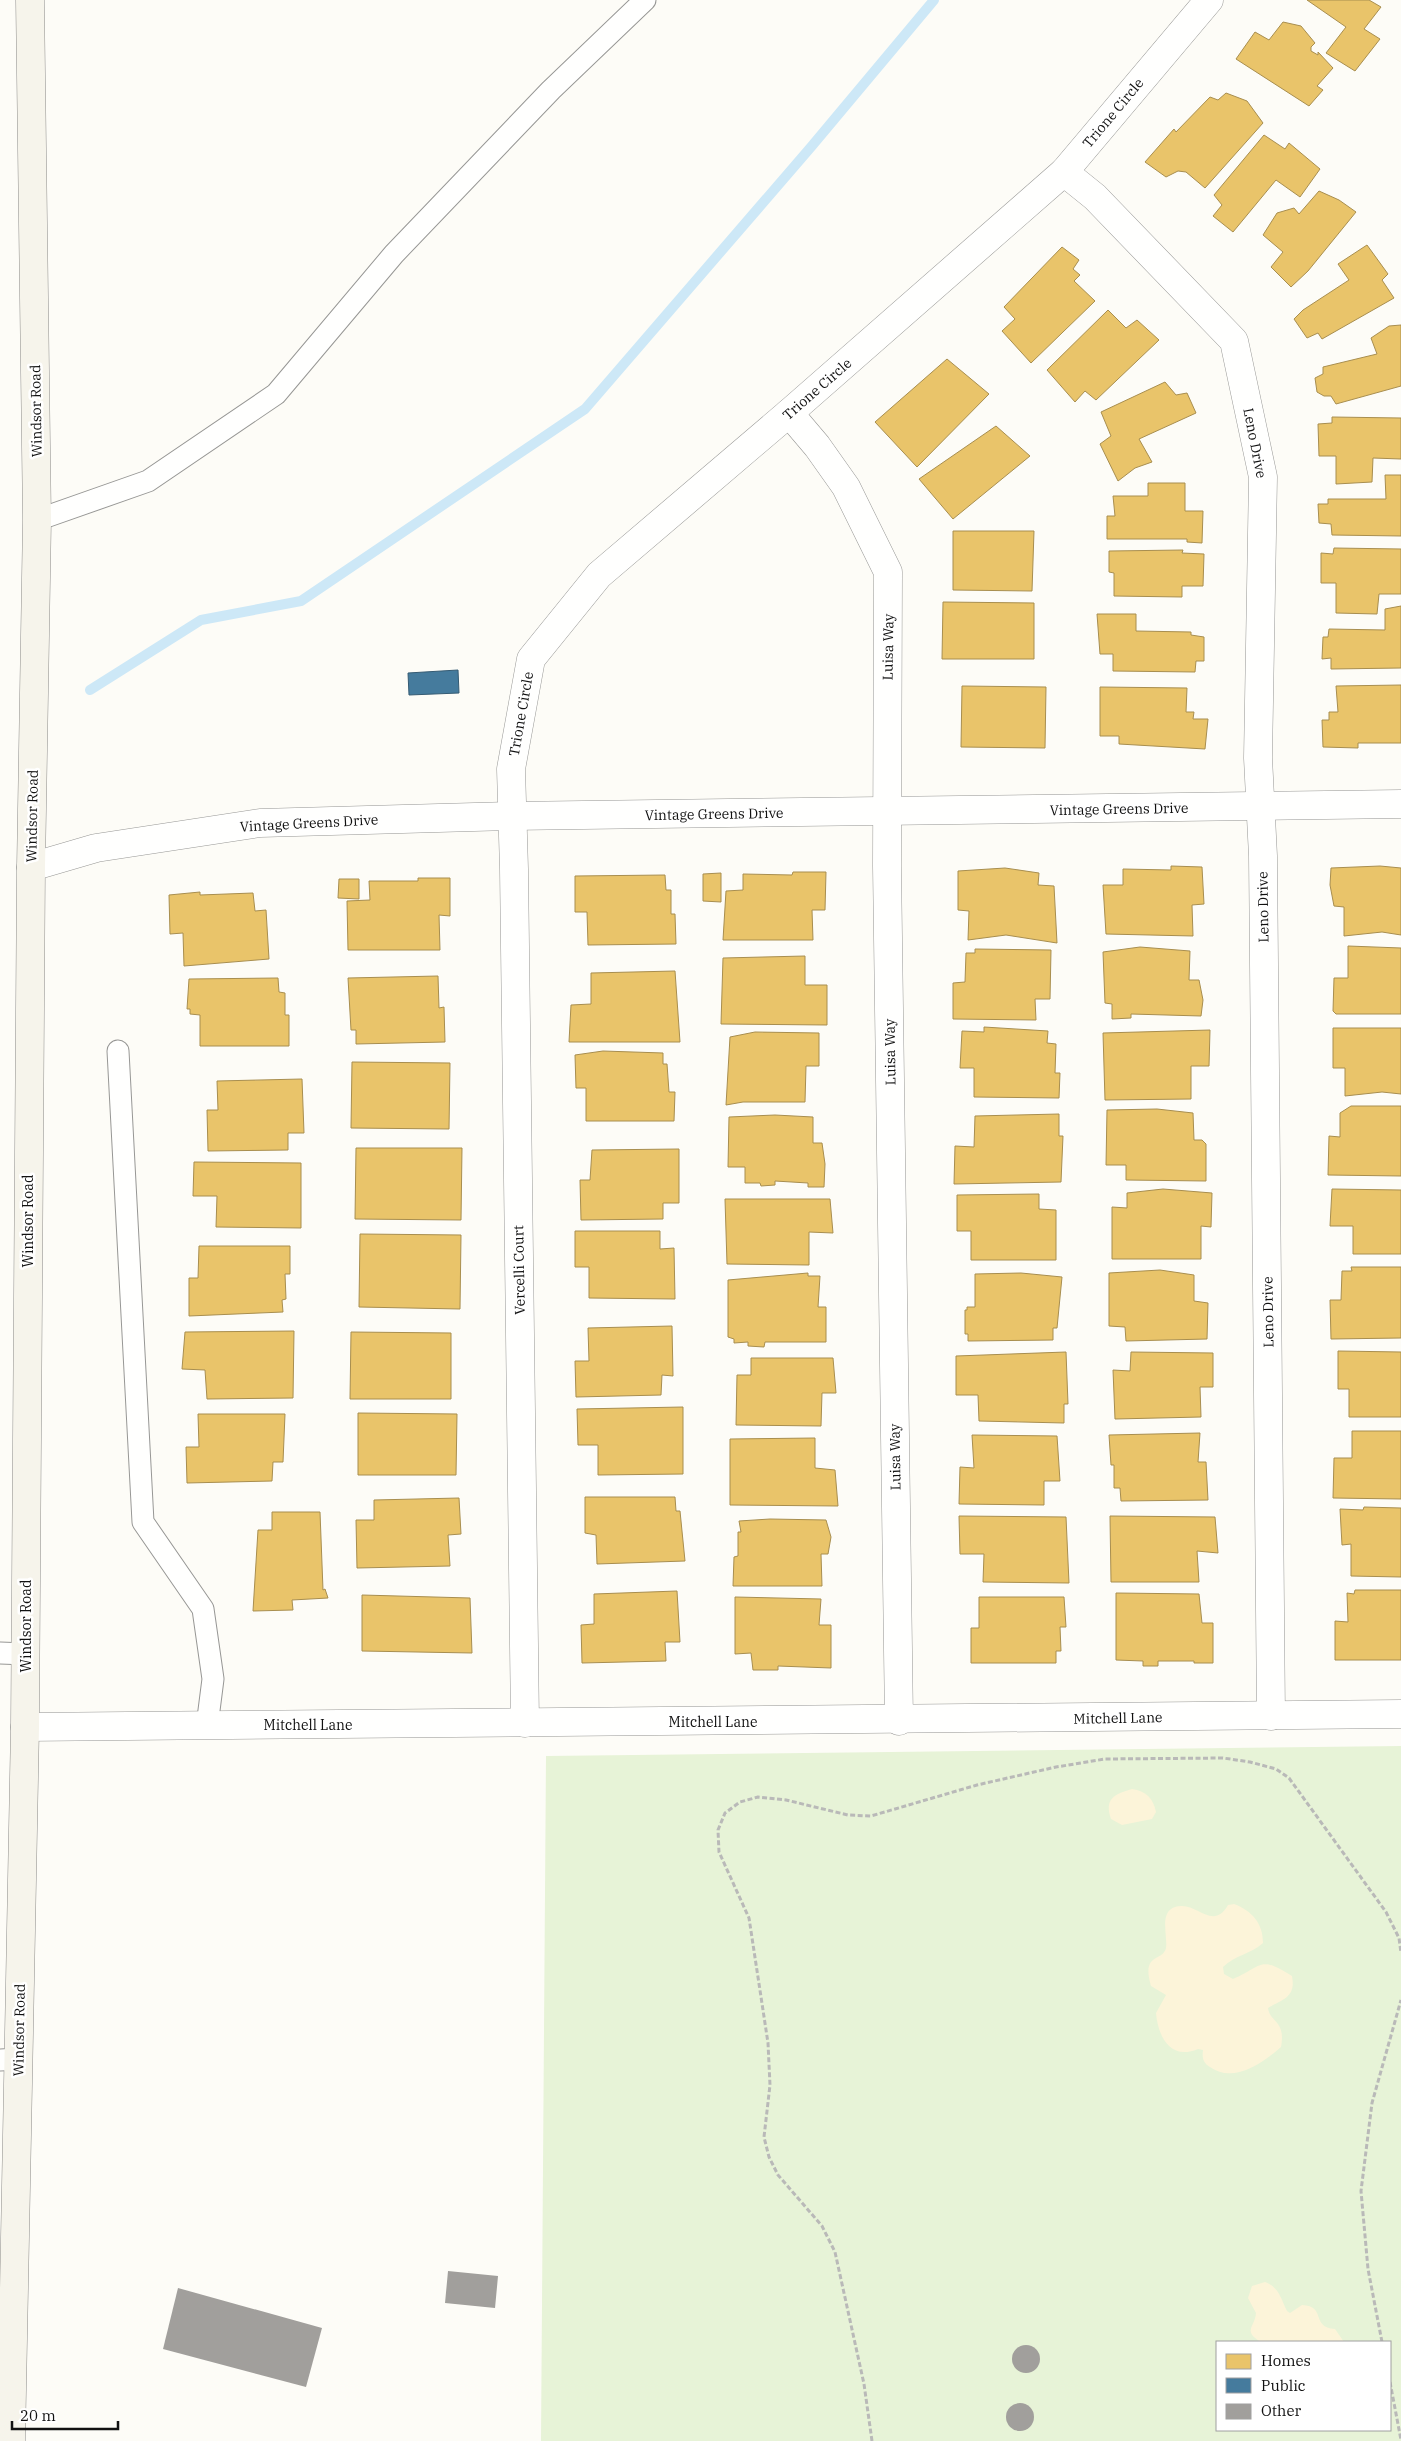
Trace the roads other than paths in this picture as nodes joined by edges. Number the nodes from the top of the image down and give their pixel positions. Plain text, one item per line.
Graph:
1 (30, 0) edge
2 (645, 0) edge
3 (1209, 0) edge
4 (1064, 172) junction
5 (789, 413) junction
6 (37, 520) junction
7 (1401, 804) edge
8 (1260, 808) junction
9 (888, 812) junction
10 (511, 816) junction
11 (31, 867) junction
12 (118, 1051) dead end
13 (13, 1654) edge
14 (1401, 1714) edge
15 (1271, 1716) junction
16 (899, 1721) junction
17 (525, 1724) junction
18 (207, 1726) junction
19 (25, 1727) junction
20 (9, 2060) edge
21 (11, 2441) edge

1 - 6 main road, Windsor Road
2 - 6 lane
3 - 4 street, Trione Circle
4 - 5 street, Trione Circle
4 - 8 street, Leno Drive
5 - 9 street, Luisa Way
5 - 10 street, Trione Circle
6 - 11 main road, Windsor Road
7 - 8 street, Vintage Greens Drive
8 - 9 street, Vintage Greens Drive
8 - 15 street, Leno Drive
9 - 10 street, Vintage Greens Drive
9 - 16 street, Luisa Way
10 - 11 street, Vintage Greens Drive
10 - 17 street, Vercelli Court
11 - 13 main road, Windsor Road
12 - 18 lane
13 - 19 main road, Windsor Road
14 - 15 street, Mitchell Lane
15 - 16 street, Mitchell Lane
16 - 17 street, Mitchell Lane
17 - 18 street, Mitchell Lane
18 - 19 street, Mitchell Lane
19 - 20 main road, Windsor Road
20 - 21 main road, Windsor Road

